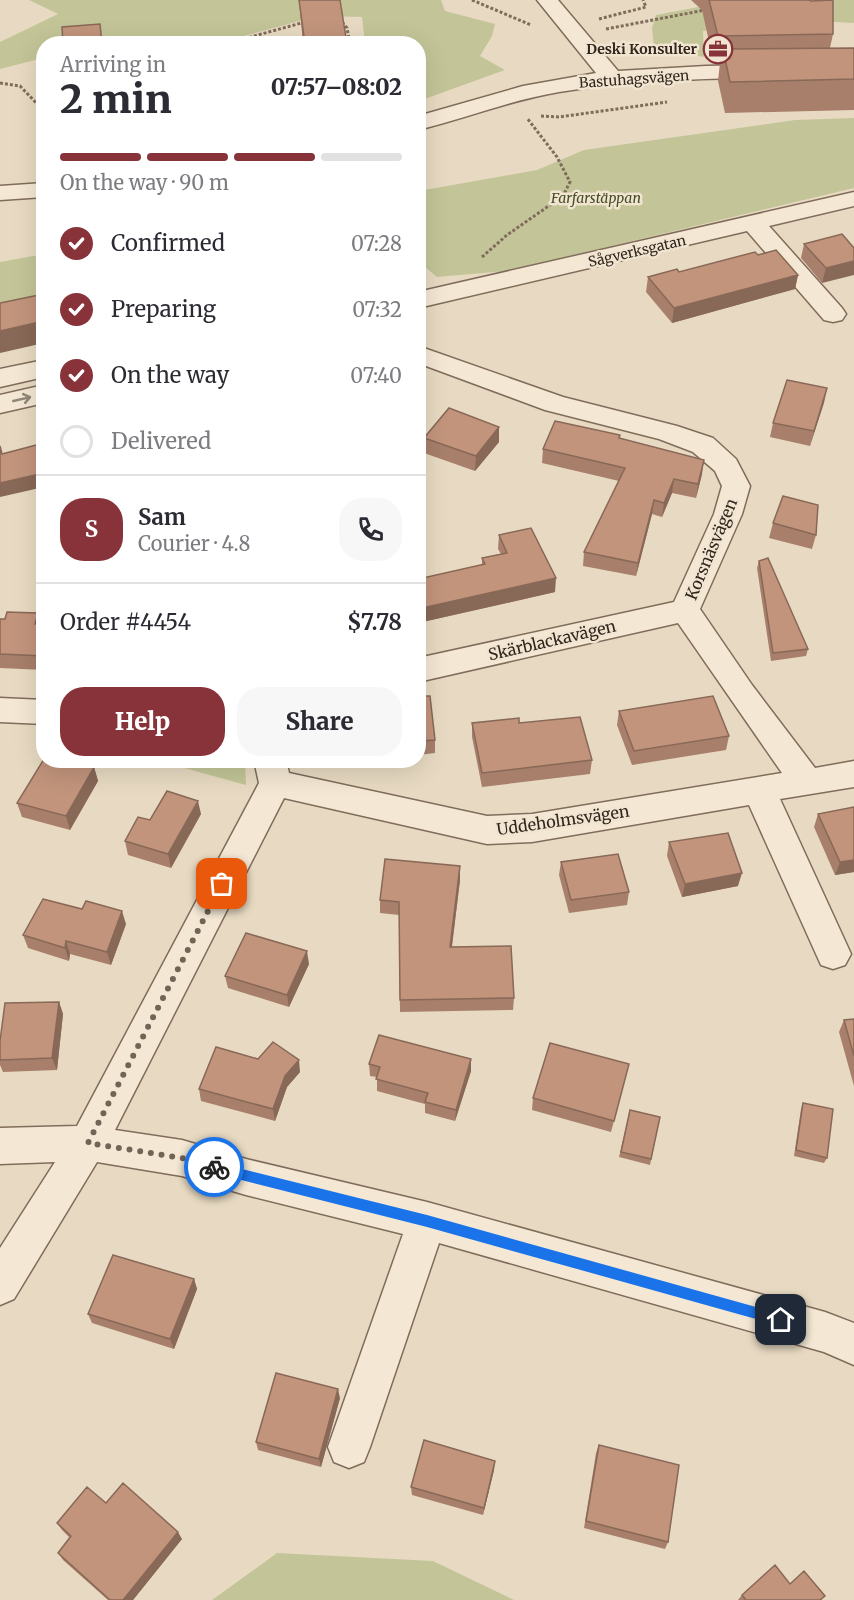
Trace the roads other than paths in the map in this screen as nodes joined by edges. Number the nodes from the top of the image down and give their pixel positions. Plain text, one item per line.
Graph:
1 (579, 1) edge
2 (553, 7) edge
3 (854, 70) edge
4 (613, 79) junction
5 (426, 121) edge
6 (36, 191) edge
7 (0, 193) edge
8 (854, 199) edge
9 (754, 224) junction
10 (426, 298) edge
11 (833, 314) dead end
12 (426, 357) edge
13 (36, 370) edge
14 (0, 378) edge
15 (36, 396) edge
16 (0, 404) edge
17 (685, 610) junction
18 (426, 668) edge
19 (0, 710) edge
20 (36, 712) edge
21 (272, 772) edge
22 (854, 774) edge
23 (807, 782) junction
24 (759, 790) junction
25 (833, 954) dead end
26 (88, 1143) junction
27 (0, 1146) edge
28 (427, 1221) junction
29 (0, 1285) edge
30 (854, 1344) edge
31 (349, 1447) dead end

1 - 2 street
2 - 4 street
3 - 4 street, Bastuhagsvägen
4 - 5 street, Bastuhagsvägen
6 - 7 street
8 - 9 street, Sågverksgatan
9 - 10 street, Sågverksgatan
9 - 11 street
12 - 17 street, Korsnäsvägen
13 - 14 street
16 -> 15 street
17 - 18 street, Skärblackavägen
17 - 23 street, Korsnäsvägen
19 - 20 street
21 - 24 street, Uddeholmsvägen
21 - 26 street
22 - 23 street, Uddeholmsvägen
23 - 24 street, Uddeholmsvägen
24 - 25 street
26 - 27 street
26 - 28 street
26 - 29 street
28 - 30 street
28 - 31 street

